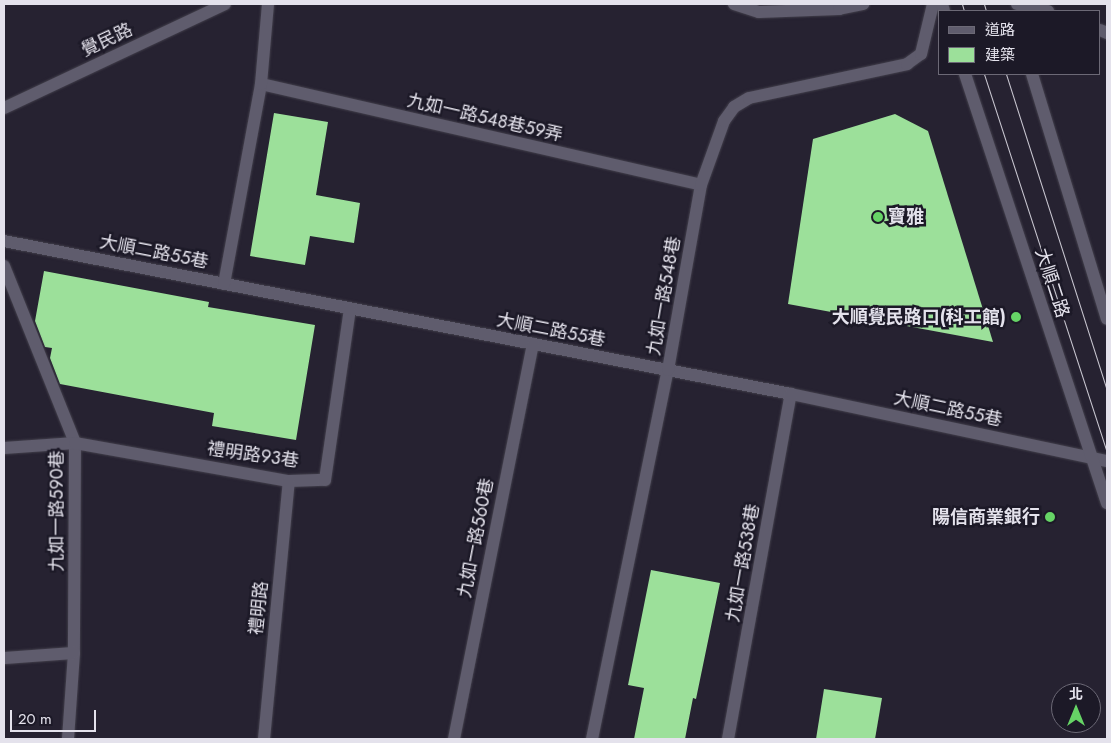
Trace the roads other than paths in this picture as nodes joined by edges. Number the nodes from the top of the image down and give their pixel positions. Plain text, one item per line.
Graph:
1 (225, 4) edge
2 (268, 4) edge
3 (734, 4) edge
4 (863, 4) edge
5 (933, 4) edge
6 (1017, 4) edge
7 (1044, 10) edge
8 (965, 75) edge
9 (1032, 75) edge
10 (261, 84) junction
11 (4, 108) edge
12 (701, 185) junction
13 (4, 240) edge
14 (4, 266) edge
15 (224, 284) junction
16 (350, 309) junction
17 (1107, 320) edge
18 (533, 344) junction
19 (668, 370) junction
20 (791, 394) junction
21 (75, 444) junction
22 (4, 448) edge
23 (1091, 457) junction
24 (1107, 461) edge
25 (289, 481) junction
26 (1107, 503) edge
27 (74, 653) junction
28 (4, 658) edge
29 (68, 739) edge
30 (264, 739) edge
31 (454, 739) edge
32 (592, 739) edge
33 (728, 739) edge

1 - 11 street, 覺民路
2 - 10 street
3 - 4 street
5 - 12 street, 九如一路548巷
6 - 7 street
8 - 23 street, 大順二路
9 - 17 street
10 - 12 street, 九如一路548巷59弄
10 - 15 street
12 - 19 street, 九如一路548巷
13 - 15 street, 大順二路55巷
14 - 21 street, 九如一路590巷
15 - 16 street, 大順二路55巷
16 - 18 street, 大順二路55巷
16 - 25 street, 禮明路93巷
18 - 19 street, 大順二路55巷
18 - 31 street, 九如一路560巷
19 - 20 street, 大順二路55巷
19 - 32 street, 九如一路548巷
20 - 23 street, 大順二路55巷
20 - 33 street, 九如一路538巷
21 - 22 street, 禮明路93巷
21 - 25 street, 禮明路93巷
21 - 27 street, 九如一路590巷
23 - 24 street, 大順二路55巷
23 - 26 street, 大順二路
25 - 30 street, 禮明路
27 - 28 street
27 - 29 street, 九如一路590巷

